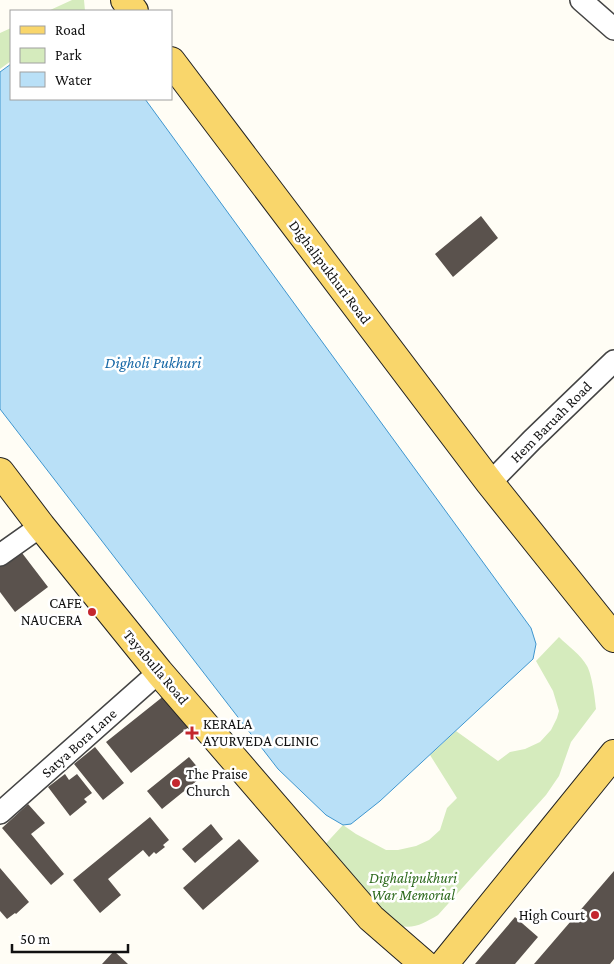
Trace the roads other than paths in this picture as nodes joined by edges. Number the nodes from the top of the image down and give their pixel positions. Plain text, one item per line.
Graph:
1 (125, 0) edge
2 (581, 0) edge
3 (133, 10) edge
4 (614, 29) edge
5 (172, 62) edge
6 (614, 361) edge
7 (0, 472) edge
8 (490, 483) junction
9 (41, 526) junction
10 (0, 555) edge
11 (614, 638) edge
12 (159, 672) junction
13 (614, 754) edge
14 (0, 813) edge
15 (424, 964) edge
16 (444, 964) edge

1 - 3 main road
2 - 4 street
5 - 8 main road, Dighalipukhuri Road
6 - 8 street, Hem Baruah Road
7 - 9 main road, Tayabulla Road
8 - 11 main road, Dighalipukhuri Road
9 - 10 street
9 - 12 main road, Tayabulla Road
12 - 14 street, Satya Bora Lane
12 - 15 main road, Tayabulla Road
13 - 16 main road

